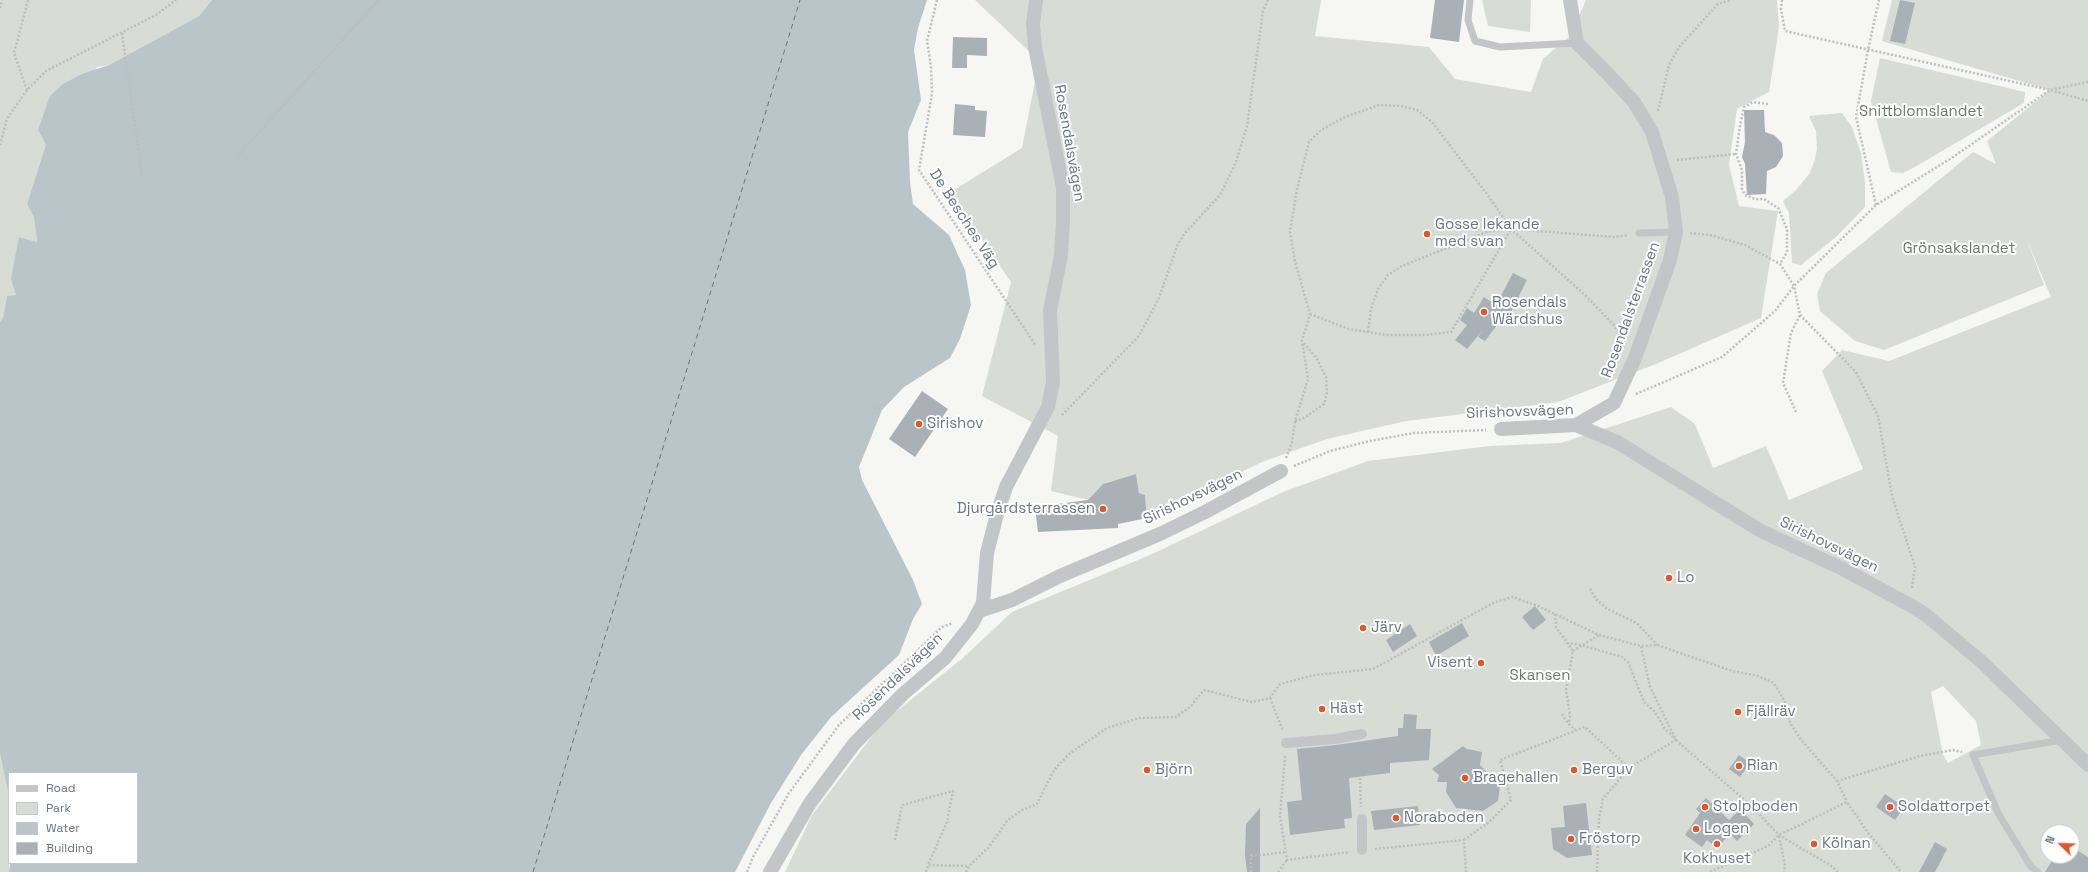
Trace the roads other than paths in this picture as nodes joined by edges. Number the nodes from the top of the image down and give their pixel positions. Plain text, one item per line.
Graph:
1 (1036, 0) edge
2 (1470, 0) edge
3 (1570, 0) edge
4 (1576, 43) junction
5 (1676, 232) junction
6 (1639, 233) road end
7 (1576, 425) junction
8 (1501, 429) road end
9 (1281, 471) road end
10 (979, 611) junction
11 (1362, 734) dead end
12 (2062, 740) junction
13 (1286, 743) road end
14 (2088, 765) edge
15 (1362, 819) road end
16 (1362, 850) road end
17 (770, 872) edge
18 (2038, 872) edge

1 - 10 street, Rosendalsvägen
2 - 4 lane
3 - 4 street
4 - 5 street, Rosendalsterrassen
5 - 6 lane
5 - 7 street, Rosendalsterrassen
7 - 8 street, Sirishovsvägen
7 - 12 street, Sirishovsvägen
9 - 10 street, Sirishovsvägen
10 - 17 street, Rosendalsvägen
11 - 13 street
12 - 14 street, Sirishovsvägen
12 - 18 lane
15 - 16 street

